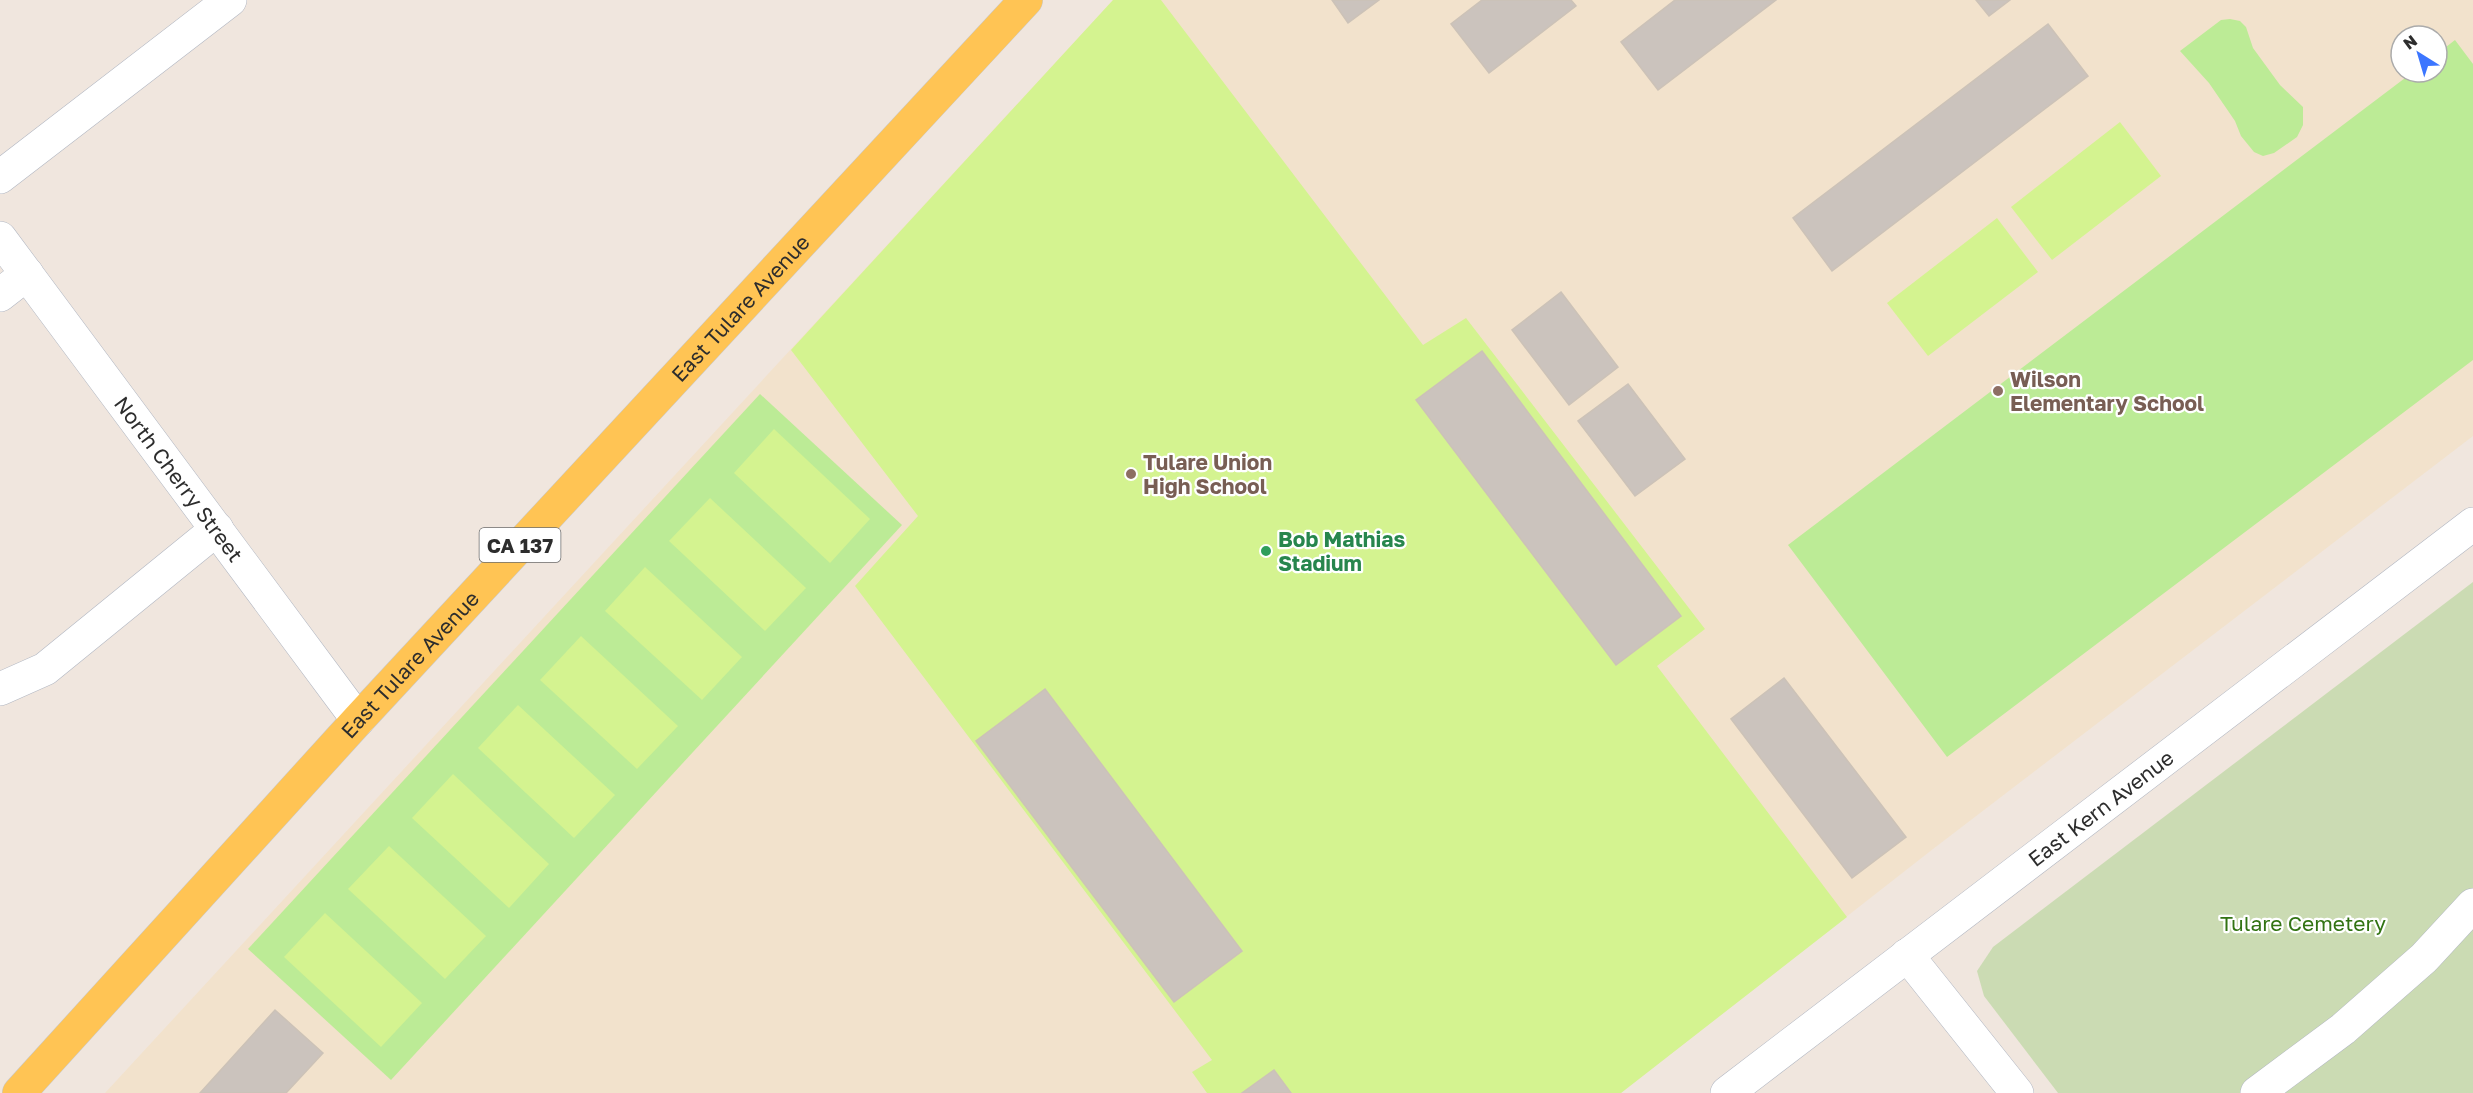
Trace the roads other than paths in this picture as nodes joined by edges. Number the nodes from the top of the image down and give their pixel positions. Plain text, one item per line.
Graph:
1 (230, 0) edge
2 (1026, 0) edge
3 (0, 177) edge
4 (0, 238) edge
5 (27, 274) junction
6 (0, 295) edge
7 (2473, 524) edge
8 (217, 529) junction
9 (0, 689) edge
10 (358, 720) junction
11 (2473, 905) edge
12 (1907, 955) junction
13 (19, 1093) edge
14 (1727, 1093) edge
15 (2017, 1093) edge
16 (2258, 1093) edge

1 - 3 street
2 - 10 main road, East Tulare Avenue / CA 137
4 - 5 street, North Cherry Street
5 - 6 street
5 - 8 street, North Cherry Street
7 - 12 street, East Kern Avenue
8 - 9 street
8 - 10 street, North Cherry Street
10 - 13 main road, East Tulare Avenue / CA 137
11 - 16 street
12 - 14 street, East Kern Avenue
12 - 15 street

